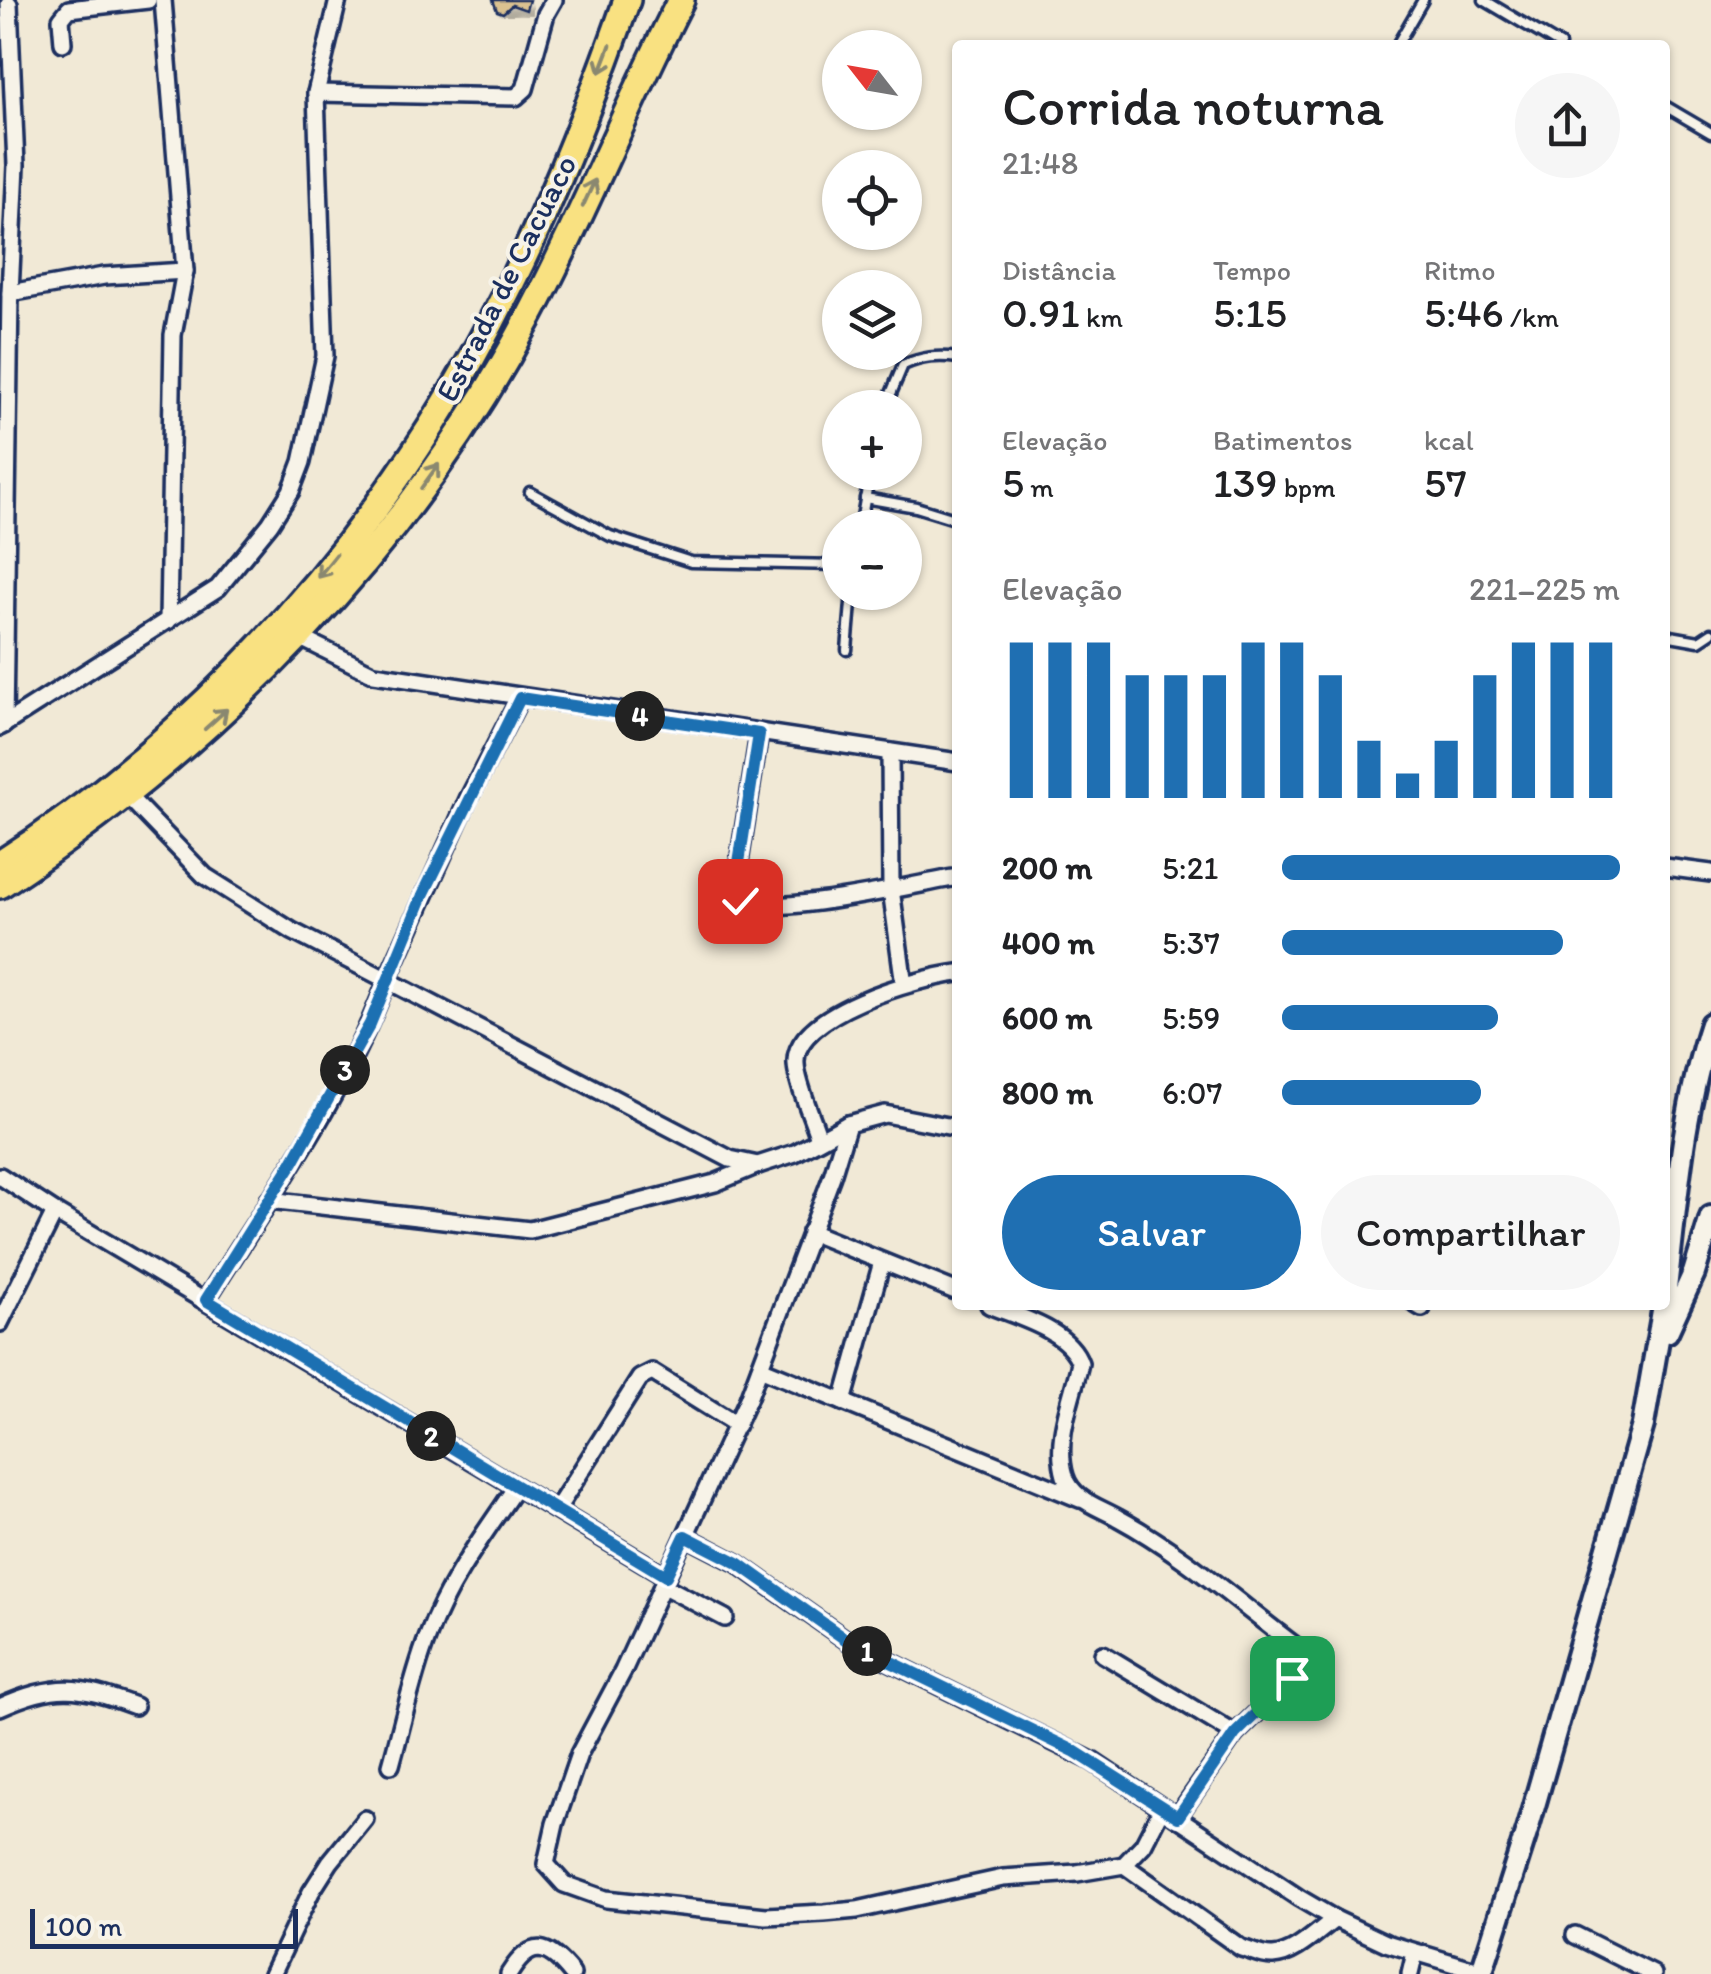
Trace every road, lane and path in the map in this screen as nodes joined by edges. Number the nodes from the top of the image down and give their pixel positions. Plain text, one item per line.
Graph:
1 (148, 0) edge
2 (163, 0) edge
3 (338, 0) edge
4 (554, 0) edge
5 (627, 0) edge
6 (682, 0) edge
7 (1423, 0) edge
8 (1484, 0) edge
9 (9, 4) dead end
10 (1400, 40) edge
11 (1552, 40) edge
12 (63, 43) dead end
13 (316, 93) junction
14 (1670, 109) edge
15 (1711, 133) edge
16 (184, 271) junction
17 (10, 292) junction
18 (952, 357) edge
19 (893, 390) edge
20 (867, 490) edge
21 (530, 492) dead end
22 (865, 498) junction
23 (863, 510) edge
24 (952, 518) edge
25 (822, 565) edge
26 (850, 610) edge
27 (168, 621) junction
28 (1711, 633) edge
29 (1670, 636) edge
30 (299, 637) junction
31 (847, 650) dead end
32 (520, 698) junction
33 (2, 726) edge
34 (759, 734) junction
35 (890, 752) junction
36 (952, 761) edge
37 (126, 794) junction
38 (0, 864) edge
39 (1670, 868) edge
40 (1711, 873) edge
41 (952, 878) edge
42 (0, 885) edge
43 (891, 889) junction
44 (952, 974) edge
45 (387, 980) junction
46 (904, 985) junction
47 (1711, 1024) edge
48 (1703, 1082) edge
49 (848, 1124) junction
50 (952, 1127) edge
51 (819, 1139) junction
52 (758, 1164) junction
53 (0, 1176) edge
54 (269, 1200) junction
55 (55, 1212) junction
56 (1711, 1216) edge
57 (810, 1232) junction
58 (1670, 1250) edge
59 (882, 1262) junction
60 (952, 1290) edge
61 (206, 1300) junction
62 (1002, 1310) edge
63 (1663, 1310) edge
64 (0, 1324) edge
65 (1658, 1352) junction
66 (760, 1368) junction
67 (843, 1402) junction
68 (737, 1425) junction
69 (516, 1487) junction
70 (1083, 1500) junction
71 (557, 1509) junction
72 (685, 1536) junction
73 (664, 1580) junction
74 (725, 1618) dead end
75 (1103, 1654) dead end
76 (135, 1706) dead end
77 (0, 1707) edge
78 (1235, 1734) junction
79 (391, 1765) dead end
80 (1162, 1808) junction
81 (1178, 1817) junction
82 (365, 1819) dead end
83 (1124, 1865) junction
84 (1335, 1919) junction
85 (1575, 1935) dead end
86 (1415, 1953) junction
87 (1481, 1973) edge
88 (272, 1974) edge
89 (509, 1974) edge
90 (572, 1974) edge
91 (1410, 1974) edge
92 (1653, 1974) edge

1 - 12 street
2 - 16 street
3 - 13 street
4 - 13 street
5 -> 38 main road, Estrada de Cacuaco
30 -> 6 main road, Estrada de Cacuaco
7 - 10 lane
8 - 11 lane
9 - 17 street
13 - 27 street
14 - 15 lane
16 - 17 street
16 - 27 street
17 - 33 street
18 - 19 lane
20 - 22 lane
21 - 25 lane
22 - 23 lane
22 - 24 lane
26 - 31 lane
27 - 33 street
28 - 29 lane
30 - 32 street
37 -> 30 main road, Estrada de Cacuaco
32 - 34 street
32 - 45 street
34 - 35 street
34 - 43 street
35 - 36 street
35 - 43 street
37 - 42 main road, Estrada de Cacuaco
37 - 45 street
39 - 40 street
41 - 43 street
43 - 46 street
44 - 46 street
45 - 52 street
45 - 54 street
46 - 51 street
47 - 48 street
48 - 58 street
49 - 50 street
49 - 51 street
49 - 57 street
51 - 52 street
52 - 54 street
53 - 55 street
54 - 61 street
55 - 61 street
55 - 64 street
56 - 65 street
57 - 59 street
57 - 66 street
59 - 60 street
59 - 67 street
61 - 69 street
62 - 70 street
63 - 65 street
65 - 87 street
66 - 67 street
66 - 68 street
67 - 70 street
68 - 71 street
68 - 72 street
69 - 71 street
69 - 79 street
70 - 78 street
71 - 73 street
72 - 73 street
72 - 80 street
73 - 74 street
73 - 83 street
75 - 78 street
76 - 77 street
78 - 81 street
80 - 81 street
80 - 83 street
81 - 84 street
82 - 88 street
83 - 84 street
84 - 86 street
85 - 92 street
86 - 87 street
86 - 91 street
89 - 90 street

